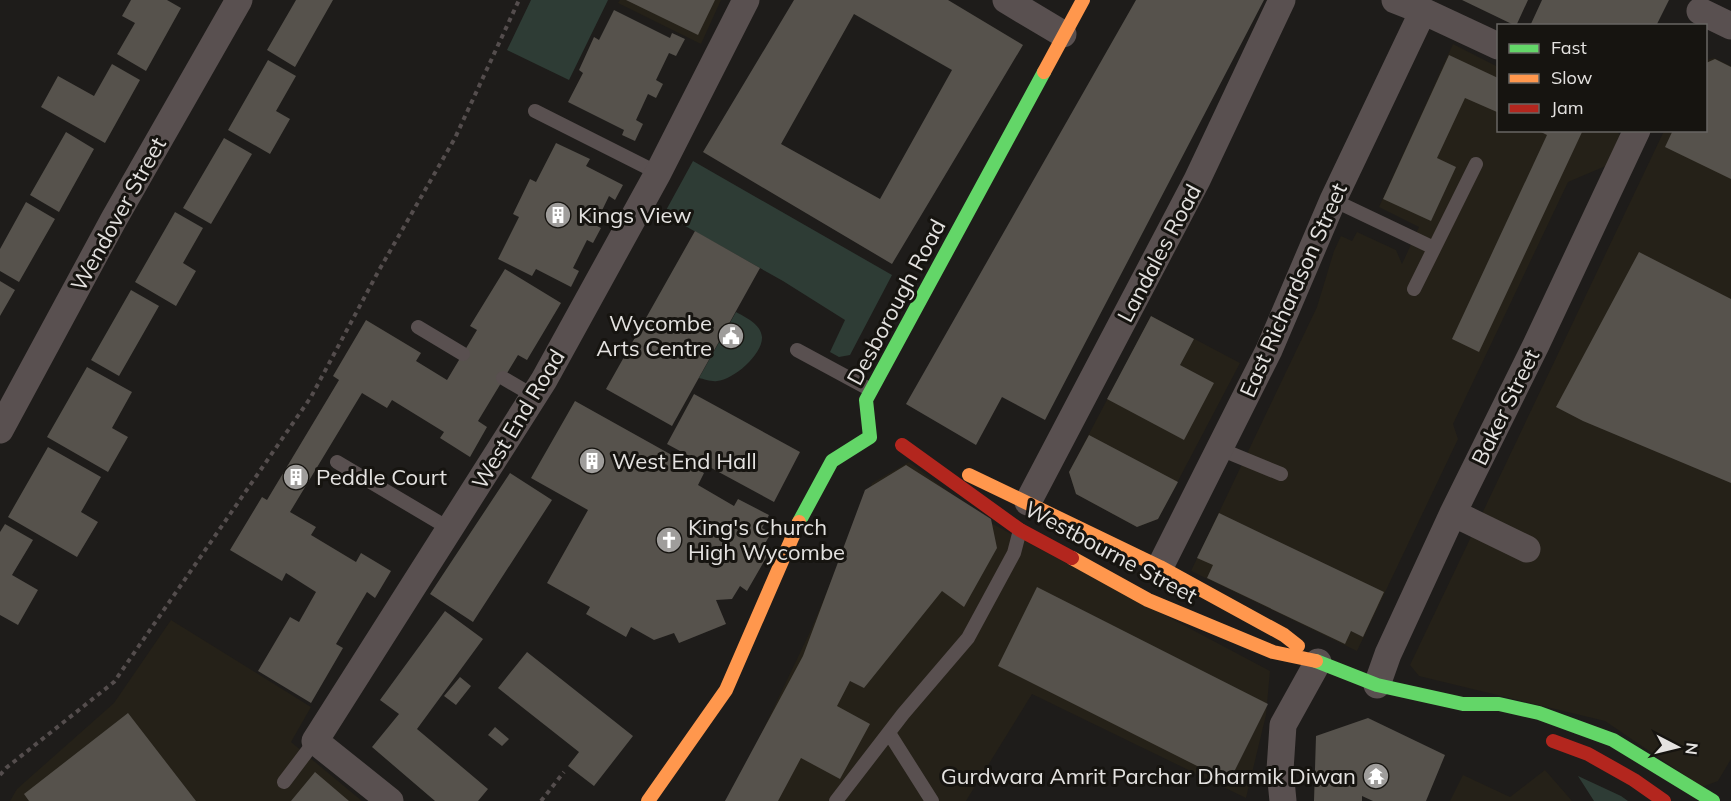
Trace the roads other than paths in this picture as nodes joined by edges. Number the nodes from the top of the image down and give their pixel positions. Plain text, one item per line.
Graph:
1 (239, 0) edge
2 (746, 0) edge
3 (1006, 0) edge
4 (1083, 0) edge
5 (1282, 0) edge
6 (1395, 0) edge
7 (1423, 11) junction
8 (1699, 12) edge
9 (1731, 26) edge
10 (1064, 34) junction
11 (1497, 46) edge
12 (535, 111) dead end
13 (1636, 132) edge
14 (1476, 164) dead end
15 (657, 173) junction
16 (1333, 200) junction
17 (1434, 248) junction
18 (1414, 289) dead end
19 (417, 327) dead end
20 (797, 350) dead end
21 (463, 354) dead end
22 (503, 378) dead end
23 (871, 390) junction
24 (534, 396) junction
25 (0, 430) edge
26 (886, 441) junction
27 (1220, 449) junction
28 (337, 462) dead end
29 (1281, 474) dead end
30 (1028, 502) junction
31 (1453, 513) junction
32 (450, 529) junction
33 (1020, 530) junction
34 (1527, 549) dead end
35 (1160, 567) junction
36 (1317, 662) junction
37 (1377, 685) junction
38 (1463, 704) junction
39 (1483, 716) dead end
40 (889, 734) junction
41 (1542, 737) dead end
42 (315, 741) junction
43 (284, 782) dead end
44 (390, 801) edge
45 (648, 801) edge
46 (836, 801) edge
47 (932, 801) edge
48 (1283, 801) edge
49 (1664, 801) edge
50 (1713, 801) edge

1 - 25 street, Wendover Street
2 - 15 street, West End Road
3 - 10 street
4 - 10 street, Desborough Road
5 - 30 street, Landales Road
6 - 7 street
7 - 11 street
7 - 16 street, East Richardson Street
8 - 9 street
10 - 23 street, Desborough Road
12 - 15 lane
13 - 31 street, Baker Street
14 - 17 lane
15 - 24 street, West End Road
16 - 17 lane
16 - 27 street, East Richardson Street
17 - 18 lane
19 - 21 lane
20 - 23 lane
22 - 24 lane
23 - 26 street, Desborough Road
24 - 32 street, West End Road
26 - 30 street, Westbourne Street
26 - 33 street, Westbourne Street
26 - 45 street
27 - 29 lane
27 - 35 street, East Richardson Street
28 - 32 lane
30 - 35 street, Westbourne Street
31 - 34 street
31 - 37 street, Baker Street
32 - 42 street, West End Road
33 - 36 street, Westbourne Street
33 - 40 lane
35 - 36 street, Westbourne Street
36 - 37 street, Westbourne Street
36 - 48 street
37 - 38 street, Westbourne Street
38 - 39 street, Westbourne Street
38 - 50 street, Westbourne Street
40 - 46 lane
40 - 47 lane
41 - 49 street
42 - 43 lane
42 - 44 street

